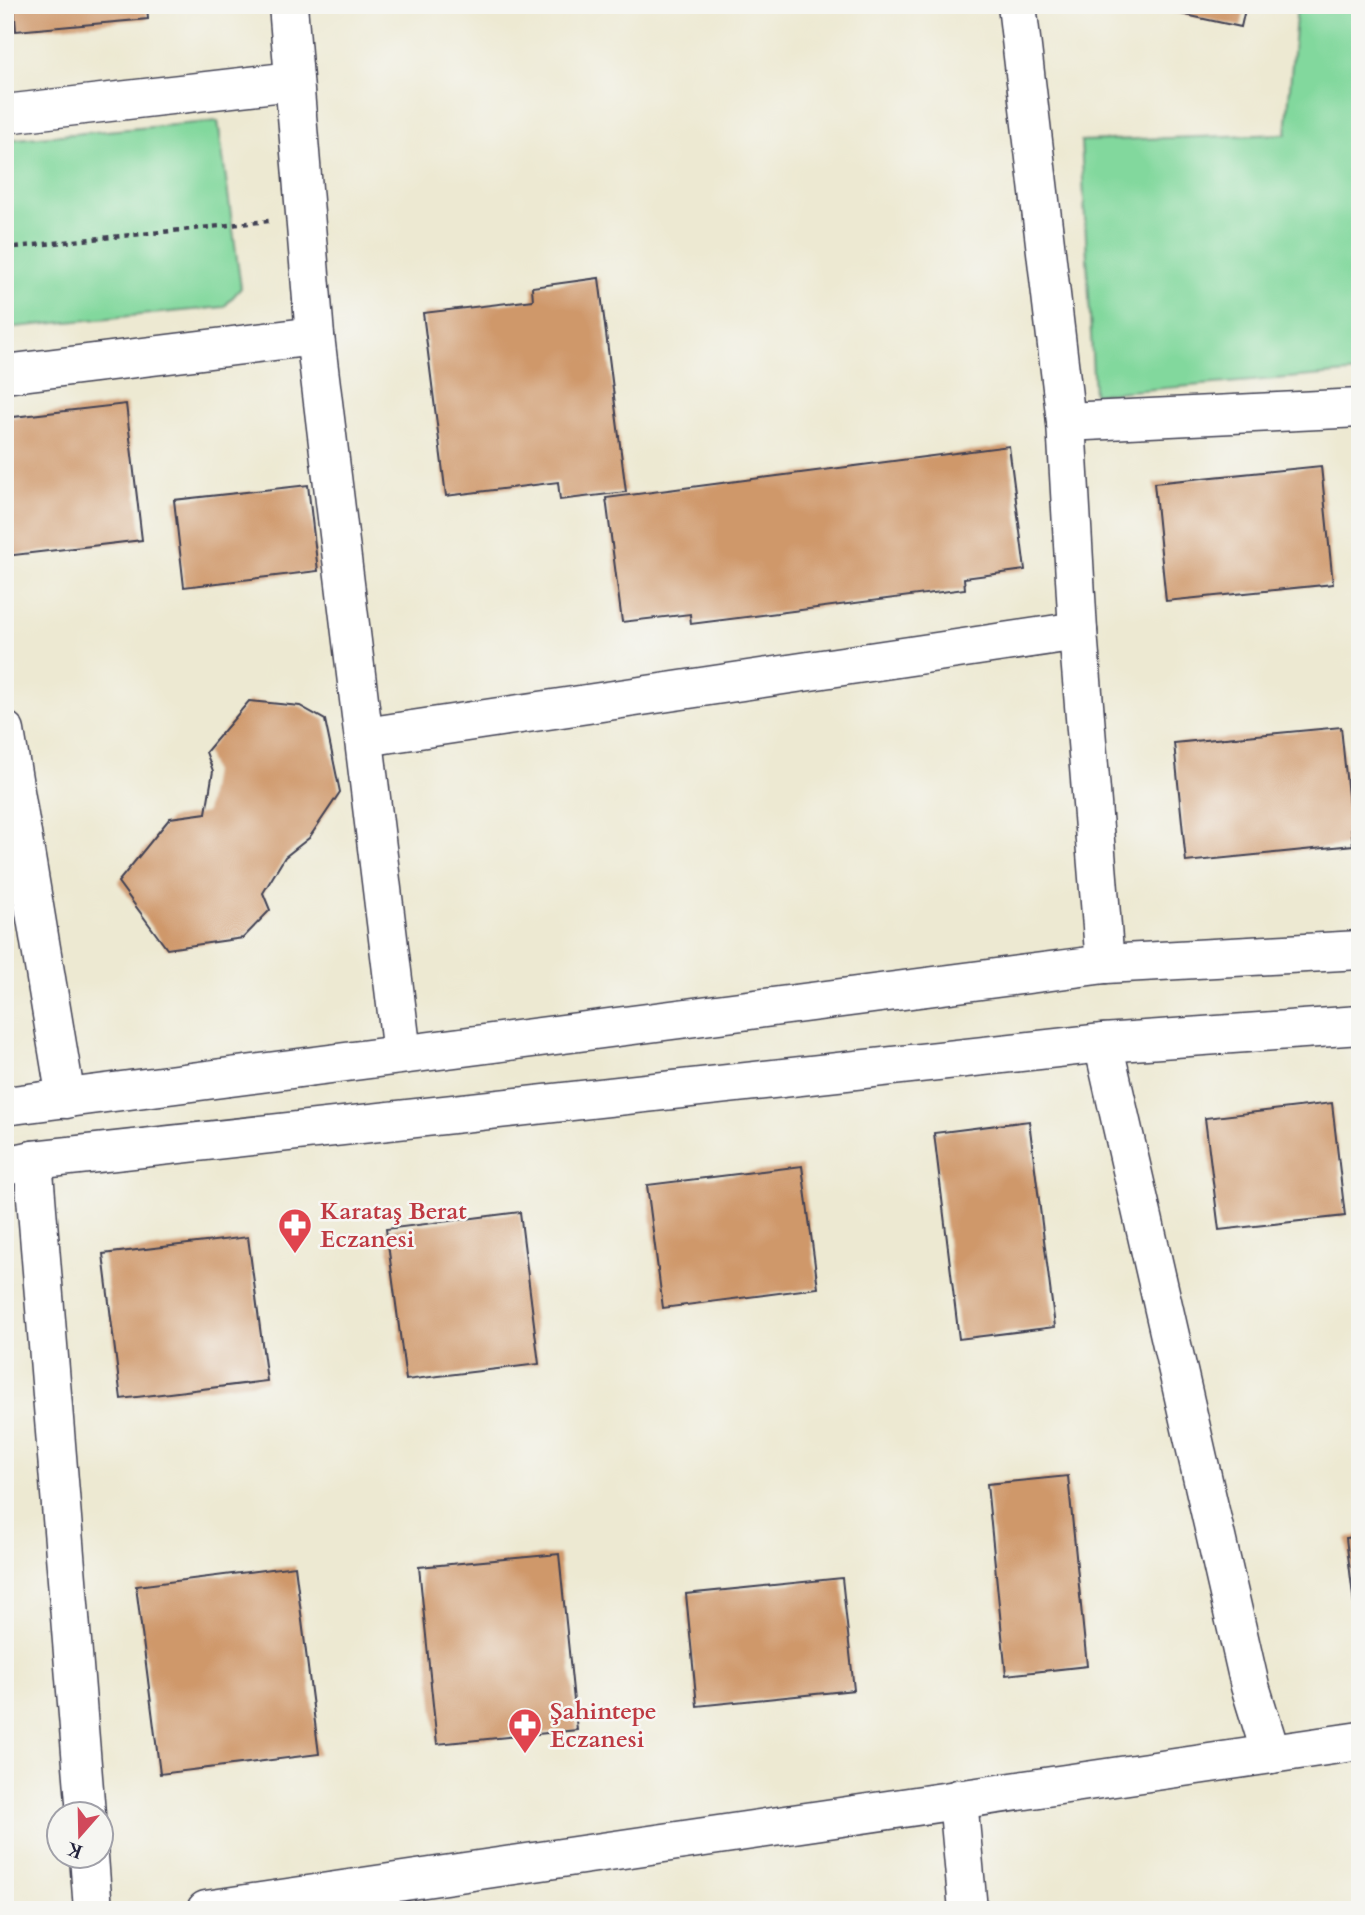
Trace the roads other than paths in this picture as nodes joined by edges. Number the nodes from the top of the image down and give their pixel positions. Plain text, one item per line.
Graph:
1 (288, 5) edge
2 (1017, 5) edge
3 (293, 81) junction
4 (5, 114) edge
5 (315, 336) junction
6 (5, 374) edge
7 (1360, 408) edge
8 (1066, 422) junction
9 (1078, 631) junction
10 (5, 731) edge
11 (365, 737) junction
12 (1360, 950) edge
13 (1105, 964) junction
14 (1360, 1025) edge
15 (1103, 1043) junction
16 (402, 1054) junction
17 (65, 1099) junction
18 (5, 1106) edge
19 (19, 1163) edge
20 (1360, 1741) edge
21 (1271, 1754) junction
22 (958, 1799) junction
23 (85, 1800) edge
24 (90, 1870) edge
25 (93, 1910) edge
26 (206, 1910) edge
27 (968, 1910) edge

1 - 3 street
2 - 8 street
3 - 4 street
3 - 5 street
5 - 6 street
5 - 11 street
7 - 8 street
8 - 9 street
9 - 11 street
9 - 13 street
10 - 17 street
11 - 16 street
12 - 13 street
13 - 16 street
14 - 15 street
15 - 19 street
15 - 21 street
16 - 17 street
17 - 18 street
19 - 23 street
20 - 21 street
21 - 22 street
22 - 26 street
22 - 27 street
24 - 25 street

